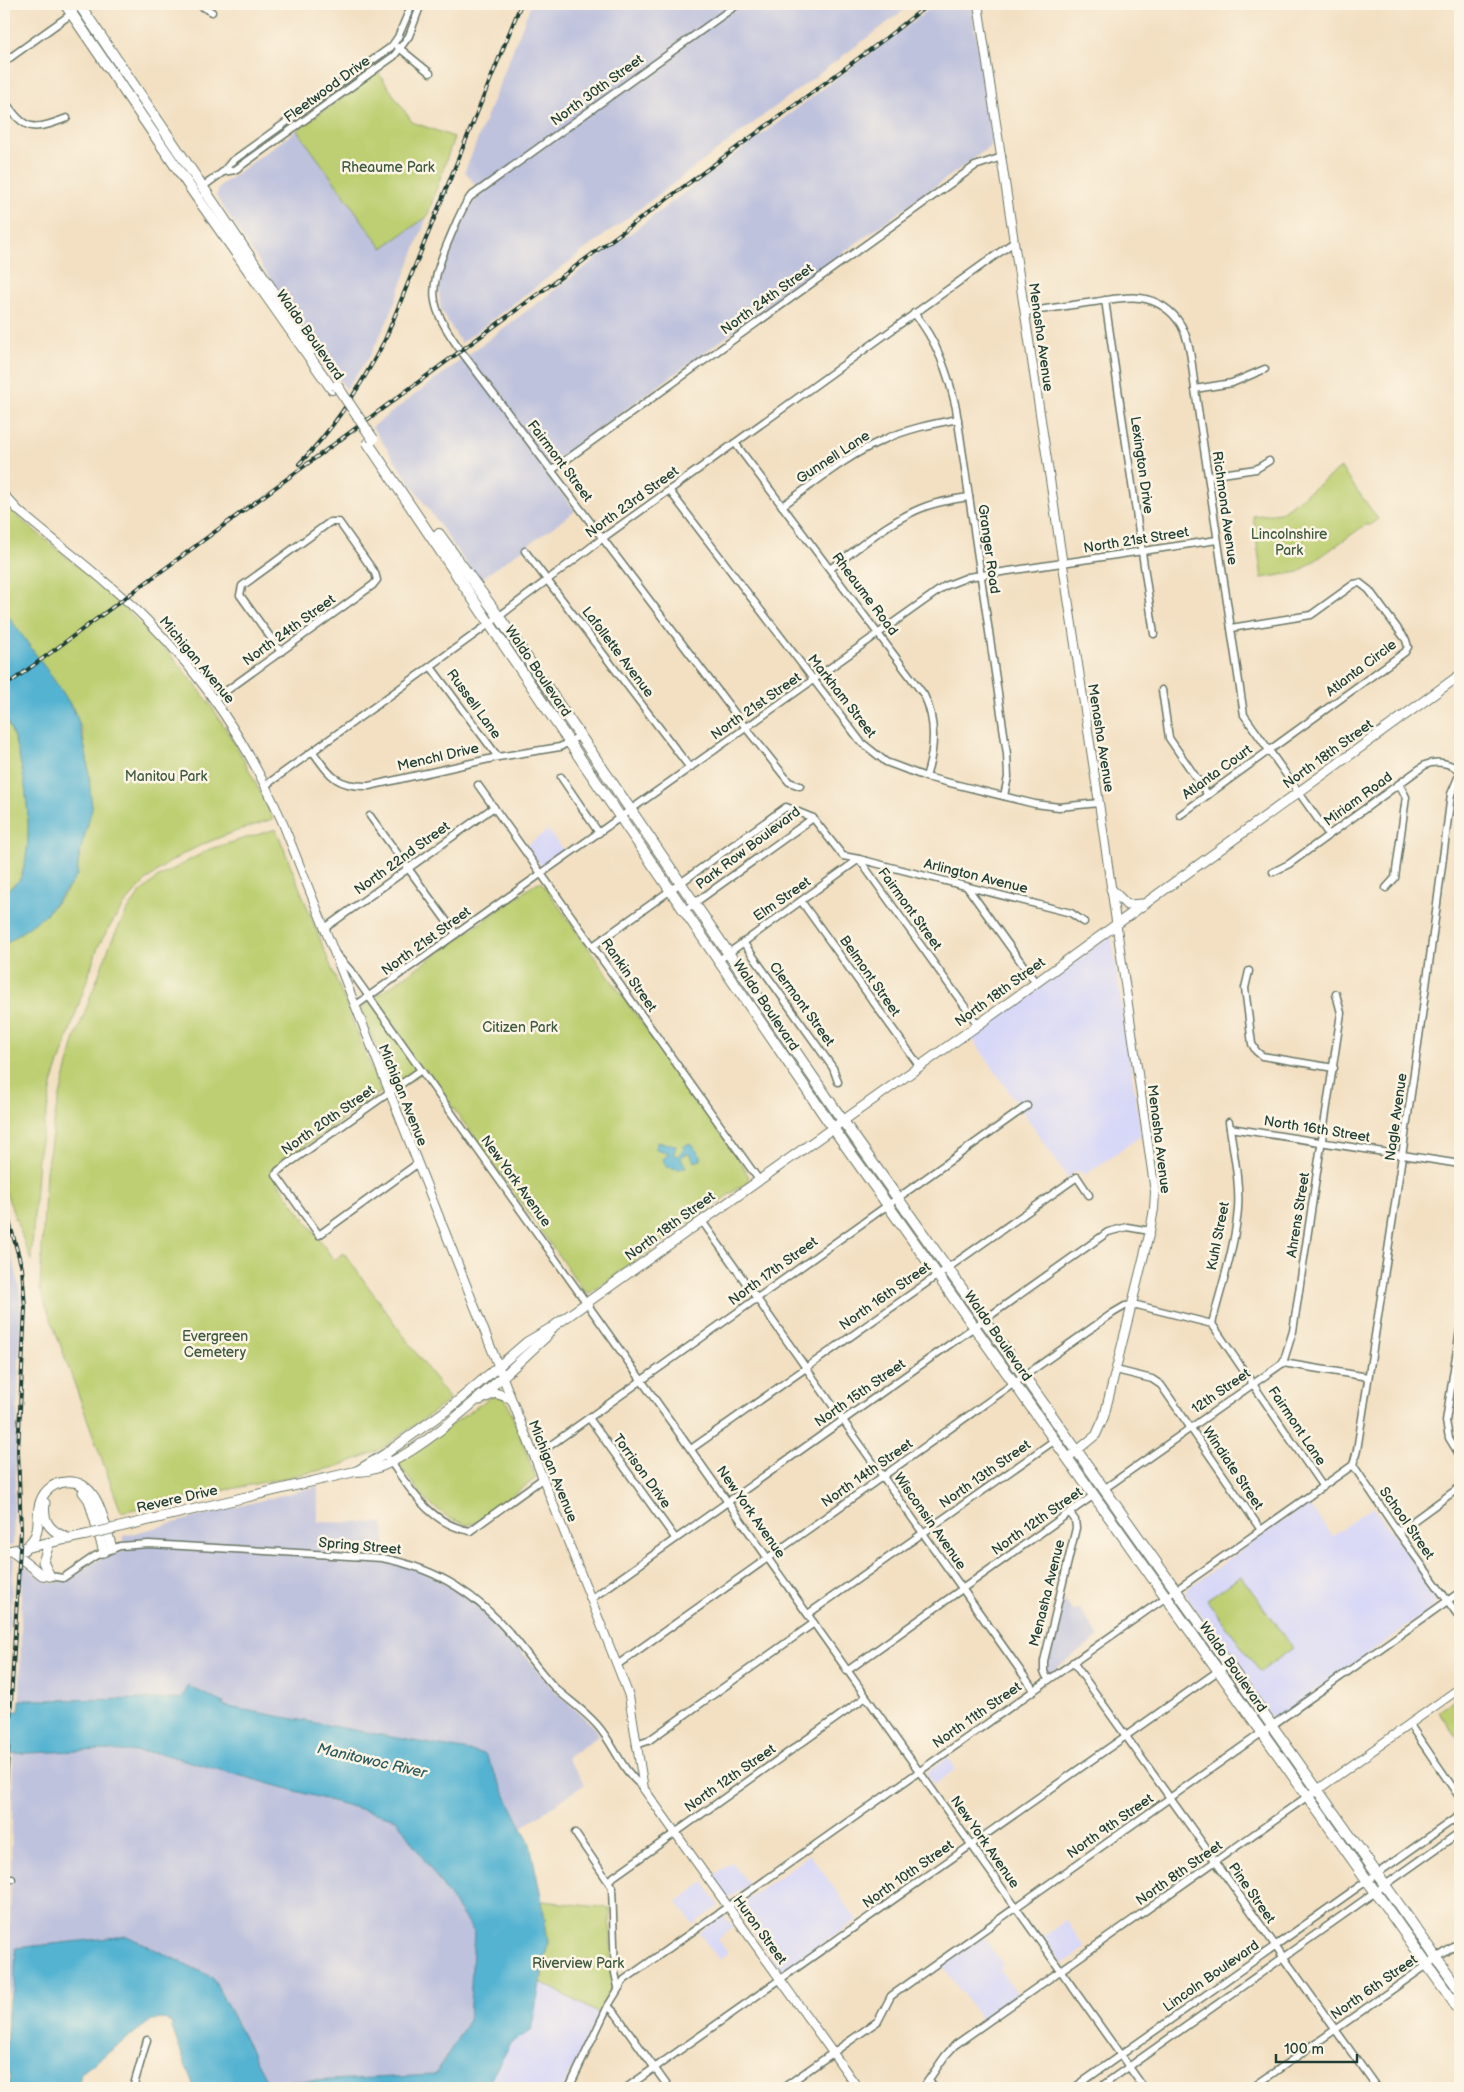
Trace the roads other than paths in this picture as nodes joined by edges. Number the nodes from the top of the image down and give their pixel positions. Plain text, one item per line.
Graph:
1 (65, 4) edge
2 (198, 4) edge
3 (412, 4) edge
4 (421, 4) edge
5 (738, 4) edge
6 (978, 4) edge
7 (80, 5) edge
8 (212, 12) dead end
9 (72, 13) junction
10 (394, 43) junction
11 (400, 48) junction
12 (4, 62) edge
13 (430, 73) dead end
14 (4, 100) edge
15 (67, 118) dead end
16 (1002, 157) junction
17 (224, 172) junction
18 (203, 187) junction
19 (194, 193) junction
20 (470, 197) joint
21 (1014, 242) junction
22 (1105, 300) junction
23 (1025, 312) junction
24 (914, 313) junction
25 (1265, 369) dead end
26 (334, 388) junction
27 (1195, 388) junction
28 (958, 419) junction
29 (371, 441) junction
30 (734, 443) junction
31 (1269, 462) dead end
32 (552, 470) junction
33 (1208, 476) junction
34 (669, 490) junction
35 (4, 495) edge
36 (969, 497) junction
37 (782, 506) junction
38 (602, 538) junction
39 (1217, 540) junction
40 (525, 551) dead end
41 (1142, 551) junction
42 (1062, 564) junction
43 (830, 569) junction
44 (980, 576) junction
45 (547, 580) junction
46 (499, 617) junction
47 (490, 624) junction
48 (1231, 628) junction
49 (879, 633) junction
50 (1154, 634) dead end
51 (281, 652) junction
52 (431, 667) junction
53 (1460, 675) edge
54 (814, 680) junction
55 (1162, 690) dead end
56 (215, 699) junction
57 (746, 728) junction
58 (579, 736) junction
59 (570, 742) junction
60 (1269, 750) junction
61 (313, 752) junction
62 (498, 757) junction
63 (690, 768) junction
64 (1460, 772) edge
65 (926, 777) junction
66 (561, 778) dead end
67 (1399, 784) junction
68 (266, 785) junction
69 (478, 785) dead end
70 (800, 786) dead end
71 (1298, 792) junction
72 (1208, 794) junction
73 (1004, 796) junction
74 (1098, 803) junction
75 (494, 807) junction
76 (630, 811) junction
77 (1180, 815) dead end
78 (370, 816) dead end
79 (621, 818) junction
80 (813, 818) junction
81 (599, 833) junction
82 (1329, 835) junction
83 (859, 859) junction
84 (409, 868) junction
85 (1273, 872) dead end
86 (541, 874) junction
87 (679, 883) junction
88 (967, 887) junction
89 (1386, 888) dead end
90 (1111, 889) junction
91 (671, 890) junction
92 (801, 901) junction
93 (694, 904) junction
94 (1144, 904) junction
95 (685, 910) junction
96 (1084, 922) dead end
97 (1116, 924) junction
98 (325, 928) junction
99 (456, 934) junction
100 (743, 942) junction
101 (592, 946) junction
102 (334, 952) junction
103 (728, 953) junction
104 (719, 960) junction
105 (1249, 972) dead end
106 (1036, 983) junction
107 (1336, 994) dead end
108 (369, 997) junction
109 (355, 1006) junction
110 (978, 1025) junction
111 (920, 1067) junction
112 (1334, 1068) junction
113 (421, 1070) junction
114 (838, 1082) dead end
115 (389, 1092) junction
116 (1027, 1106) dead end
117 (843, 1121) junction
118 (1229, 1125) joint
119 (833, 1128) junction
120 (1322, 1142) junction
121 (1403, 1155) junction
122 (417, 1164) junction
123 (1460, 1164) edge
124 (759, 1180) junction
125 (1090, 1195) dead end
126 (897, 1198) junction
127 (888, 1204) junction
128 (702, 1221) junction
129 (1150, 1231) junction
130 (947, 1267) junction
131 (938, 1274) junction
132 (757, 1298) junction
133 (587, 1302) junction
134 (1132, 1305) junction
135 (984, 1320) junction
136 (1212, 1324) junction
137 (554, 1326) junction
138 (975, 1327) junction
139 (1460, 1330) edge
140 (1283, 1363) junction
141 (497, 1367) junction
142 (806, 1367) junction
143 (1116, 1370) junction
144 (501, 1377) junction
145 (1024, 1377) junction
146 (1368, 1377) junction
147 (642, 1380) junction
148 (1015, 1383) junction
149 (1253, 1384) junction
150 (510, 1398) junction
151 (472, 1403) junction
152 (589, 1418) junction
153 (843, 1421) junction
154 (1190, 1428) junction
155 (1055, 1440) junction
156 (691, 1449) junction
157 (1077, 1451) junction
158 (385, 1454) junction
159 (1460, 1456) edge
160 (534, 1457) junction
161 (1068, 1458) junction
162 (391, 1463) junction
163 (1353, 1465) junction
164 (357, 1471) junction
165 (883, 1477) junction
166 (542, 1480) junction
167 (1323, 1486) junction
168 (1460, 1487) edge
169 (1104, 1489) junction
170 (1094, 1495) junction
171 (728, 1502) junction
172 (1070, 1513) junction
173 (1261, 1530) junction
174 (1398, 1532) junction
175 (923, 1533) junction
176 (675, 1538) junction
177 (70, 1539) junction
178 (48, 1544) junction
179 (24, 1550) junction
180 (108, 1550) junction
181 (8, 1552) edge
182 (768, 1558) junction
183 (50, 1576) junction
184 (963, 1589) junction
185 (1176, 1590) junction
186 (1460, 1592) edge
187 (1166, 1597) junction
188 (591, 1599) junction
189 (1448, 1601) junction
190 (808, 1614) junction
191 (1460, 1618) edge
192 (814, 1623) junction
193 (1073, 1662) junction
194 (1228, 1664) junction
195 (617, 1665) junction
196 (1218, 1670) junction
197 (847, 1671) junction
198 (1048, 1680) junction
199 (1460, 1688) edge
200 (1034, 1690) junction
201 (866, 1697) junction
202 (1410, 1725) junction
203 (1273, 1726) junction
204 (1264, 1733) junction
205 (1125, 1736) junction
206 (636, 1745) junction
207 (919, 1771) junction
208 (642, 1786) junction
209 (1317, 1790) junction
210 (1308, 1796) junction
211 (1171, 1798) junction
212 (1460, 1798) edge
213 (1460, 1815) edge
214 (1460, 1832) edge
215 (575, 1833) dead end
216 (675, 1833) junction
217 (971, 1845) junction
218 (1215, 1862) junction
219 (1376, 1873) junction
220 (12, 1879) dead end
221 (4, 1880) edge
222 (609, 1880) junction
223 (1367, 1880) junction
224 (1385, 1885) junction
225 (1376, 1892) junction
226 (727, 1906) junction
227 (1016, 1907) junction
228 (1460, 1942) edge
229 (1274, 1946) junction
230 (1282, 1958) junction
231 (1437, 1958) junction
232 (1428, 1965) junction
233 (1061, 1971) junction
234 (780, 1980) junction
235 (618, 1988) junction
236 (1460, 1991) edge
237 (608, 2006) junction
238 (1460, 2010) edge
239 (1335, 2030) junction
240 (147, 2040) dead end
241 (833, 2053) junction
242 (1120, 2055) junction
243 (1128, 2067) junction
244 (655, 2068) junction
245 (929, 2080) junction
246 (133, 2088) edge
247 (569, 2088) edge
248 (626, 2088) edge
249 (669, 2088) edge
250 (783, 2088) edge
251 (858, 2088) edge
252 (923, 2088) edge
253 (935, 2088) edge
254 (1074, 2088) edge
255 (1099, 2088) edge
256 (1144, 2088) edge
257 (1252, 2088) edge
258 (1376, 2088) edge

1 - 9 main road, Waldo Boulevard
2 - 8 street
3 - 10 street, Fleetwood Drive
4 - 11 street, Fleetwood Drive
5 - 20 street, North 30th Street
6 - 16 street, Menasha Avenue
7 - 9 street
7 - 18 main road, Waldo Boulevard
9 - 12 street
9 - 19 main road, Waldo Boulevard
10 - 11 street
10 - 17 street, Fleetwood Drive
11 - 13 street
11 - 17 street, Fleetwood Drive
14 - 15 street
16 - 21 street, Menasha Avenue
16 - 32 street, North 24th Street
17 - 18 street, Fleetwood Drive
18 - 19 street, Fleetwood Drive
18 - 26 main road, Waldo Boulevard
19 - 26 main road, Waldo Boulevard
20 - 32 street, Fairmont Street
21 - 23 street, Menasha Avenue
21 - 24 street, North 23rd Street
22 - 23 street, Richmond Avenue
22 - 27 street, Richmond Avenue
22 - 41 street, Lexington Drive
23 - 42 street, Menasha Avenue
24 - 28 street, Granger Road
24 - 30 street, North 23rd Street
25 - 27 street
26 - 29 main road, Waldo Boulevard, bridge
27 - 33 street, Richmond Avenue
28 - 36 street, Granger Road
28 - 37 street, Gunnell Lane
29 - 46 main road, Waldo Boulevard
29 - 47 main road, Waldo Boulevard
30 - 34 street, North 23rd Street
30 - 37 street, Rheaume Road
31 - 33 street
32 - 38 street, Fairmont Street
33 - 39 street, Richmond Avenue
34 - 38 street, North 23rd Street
34 - 54 street, Markham Street
35 - 56 street, Michigan Avenue
36 - 43 street
36 - 44 street, Granger Road
37 - 43 street, Rheaume Road
38 - 45 street, North 23rd Street
38 - 57 street, Fairmont Street
39 - 41 street, North 21st Street
39 - 48 street, Richmond Avenue
40 - 45 street, Lafollette Avenue
41 - 42 street, North 21st Street
41 - 50 street, Lexington Drive
42 - 44 street, North 21st Street
42 - 74 street, Menasha Avenue
43 - 49 street, Rheaume Road
44 - 49 street, North 21st Street
44 - 73 street, Granger Road
45 - 46 street, North 23rd Street
45 - 63 street, Lafollette Avenue
46 - 47 street, North 23rd Street
46 - 58 main road, Waldo Boulevard
47 - 52 street, North 23rd Street
47 - 59 main road, Waldo Boulevard
48 - 60 street, Richmond Avenue
48 - 60 street, Atlanta Circle
49 - 54 street, North 21st Street
49 - 65 street, Rheaume Road
51 - 51 street, North 24th Street
51 - 56 street, North 24th Street
52 - 61 street, North 23rd Street
52 - 62 street, Russell Lane
53 - 71 main road, North 18th Street
54 - 57 street, North 21st Street
54 - 65 street, Markham Street
55 - 72 street
56 - 68 street, Michigan Avenue
57 - 63 street, North 21st Street
57 - 70 street, Fairmont Street
58 - 59 street, Menchl Drive
58 - 76 main road, Waldo Boulevard
59 - 62 street, Menchl Drive
59 - 79 main road, Waldo Boulevard
60 - 71 street, Richmond Avenue
60 - 72 street, Atlanta Court
61 - 62 street, Menchl Drive
61 - 68 street, North 23rd Street
63 - 76 street, North 21st Street
64 - 67 street, Miriam Road
64 - 121 street, Nagle Avenue
65 - 73 street, Markham Street
66 - 81 street
67 - 82 street, Miriam Road
67 - 89 street
68 - 98 street, Michigan Avenue
69 - 75 street, Rankin Street
71 - 82 street, Richmond Avenue
71 - 94 main road, North 18th Street
72 - 77 street, Atlanta Court
73 - 74 street, Markham Street
74 - 90 street, Menasha Avenue
75 - 84 street, North 22nd Street
75 - 86 street, Rankin Street
76 - 79 street, North 21st Street
76 - 87 main road, Waldo Boulevard
78 - 84 street
79 - 81 street, North 21st Street
79 - 91 main road, Waldo Boulevard
80 - 83 street
80 - 87 street, Park Row Boulevard
80 - 93 street, Park Row Boulevard
81 - 86 street, North 21st Street
82 - 85 street, Miriam Road
83 - 88 street, Arlington Avenue
83 - 92 street, Elm Street
83 - 110 street, Fairmont Street
84 - 98 street, North 22nd Street
84 - 99 street
86 - 99 street, North 21st Street
86 - 101 street, Rankin Street
87 - 91 street, Park Row Boulevard
87 - 93 main road, Waldo Boulevard
88 - 96 street, Arlington Avenue
88 - 106 street
90 - 94 main road
90 - 97 street, Menasha Avenue
91 - 95 main road, Waldo Boulevard
91 - 101 street
92 - 100 street, Elm Street
92 - 111 street, Belmont Street
93 - 95 street, Park Row Boulevard
93 - 103 main road, Waldo Boulevard
94 - 97 main road, North 18th Street
95 - 104 main road, Waldo Boulevard
97 - 106 main road, North 18th Street
97 - 129 street, Menasha Avenue
98 - 102 street, Michigan Avenue
99 - 108 street, North 21st Street
100 - 103 street, Elm Street
100 - 114 street, Clermont Street
101 - 124 street, Rankin Street
102 - 108 street, New York Avenue
102 - 109 street, Michigan Avenue
103 - 104 street, Elm Street
103 - 117 main road, Waldo Boulevard
104 - 119 main road, Waldo Boulevard
105 - 112 street
106 - 110 main road, North 18th Street
107 - 112 street, Ahrens Street
108 - 109 street, North 21st Street
108 - 113 street, New York Avenue
109 - 115 street, Michigan Avenue
110 - 111 main road, North 18th Street
111 - 117 main road, North 18th Street
112 - 120 street, Ahrens Street
113 - 115 street, North 20th Street
113 - 133 street, New York Avenue
115 - 122 street, Michigan Avenue
115 - 122 street, North 20th Street
116 - 126 street, North 17th Street
117 - 119 main road, North 18th Street
117 - 126 main road, Waldo Boulevard
118 - 120 street, North 16th Street
118 - 136 street, Kuhl Street
119 - 124 main road, North 18th Street
119 - 127 main road, Waldo Boulevard
120 - 121 street, North 16th Street
120 - 140 street, Ahrens Street
121 - 123 street, North 16th Street
121 - 146 street, Nagle Avenue
122 - 141 street, Michigan Avenue
124 - 128 main road, North 18th Street
125 - 130 street, North 16th Street
126 - 127 street, North 17th Street
126 - 130 main road, Waldo Boulevard
127 - 131 main road, Waldo Boulevard
127 - 132 street, North 17th Street
128 - 132 street, Wisconsin Avenue
128 - 133 main road, North 18th Street
129 - 134 street, Menasha Avenue
129 - 135 street, North 15th Street
130 - 131 street, North 16th Street
130 - 135 main road, Waldo Boulevard
131 - 138 main road, Waldo Boulevard
131 - 142 street, North 16th Street
132 - 142 street, Wisconsin Avenue
132 - 147 street, North 17th Street
133 - 137 main road, North 18th Street
133 - 147 street, New York Avenue
134 - 136 street
134 - 143 street, Menasha Avenue
134 - 145 street, North 14th Street
135 - 138 street, North 15th Street
135 - 145 main road, Waldo Boulevard
136 - 149 street, Fairmont Lane
137 - 141 main road, North 18th Street
137 - 144 main road, North 18th Street
138 - 148 main road, Waldo Boulevard
138 - 153 street, North 15th Street
139 - 159 street
140 - 146 street
140 - 149 street, 12th Street
141 - 144 street, Michigan Avenue
141 - 158 main road, North 18th Street
142 - 153 street, Wisconsin Avenue
142 - 156 street, North 16th Street
143 - 154 street, Windiate Street
143 - 157 street, Menasha Avenue
144 - 150 street, Michigan Avenue
144 - 151 main road, North 18th Street
145 - 148 street, North 14th Street
145 - 157 main road, Waldo Boulevard
146 - 163 street, Nagle Avenue
147 - 152 street, North 17th Street
147 - 156 street, New York Avenue
148 - 155 main road, Waldo Boulevard
148 - 165 street, North 14th Street
149 - 154 street, 12th Street
149 - 167 street, Fairmont Lane
150 - 151 main road
150 - 160 street, Michigan Avenue
151 - 162 main road, North 18th Street
152 - 160 street, North 17th Street
152 - 176 street, Torrison Drive
153 - 165 street, Wisconsin Avenue
153 - 171 street, North 15th Street
154 - 169 street, 12th Street
154 - 173 street, Windiate Street
155 - 161 main road, Waldo Boulevard
155 - 175 street, North 13th Street
156 - 171 street, New York Avenue
157 - 161 street, Menasha Avenue
157 - 169 main road, Waldo Boulevard
158 - 162 street
158 - 164 main road, Revere Drive
160 - 166 street, Michigan Avenue
161 - 170 main road, Waldo Boulevard
162 - 164 main road, Revere Drive
162 - 166 street
163 - 167 street, North 11th Street
163 - 174 street, School Street
164 - 177 main road, Revere Drive, bridge
165 - 175 street, Wisconsin Avenue
165 - 182 street, North 14th Street
166 - 188 street, Michigan Avenue
167 - 173 street, North 11th Street
168 - 174 street
169 - 185 main road, Waldo Boulevard
170 - 172 street, North 12th Street
170 - 187 main road, Waldo Boulevard
171 - 176 street, North 15th Street
171 - 182 street, New York Avenue
172 - 184 street, North 12th Street
172 - 198 street, Menasha Avenue
173 - 185 street, North 11th Street
174 - 189 street, School Street
175 - 184 street, Wisconsin Avenue
175 - 190 street, North 13th Street
176 - 188 street, North 15th Street
177 - 178 main road, Revere Drive
177 - 180 main road
178 - 179 main road, Revere Drive
178 - 183 main road
179 - 180 main road
179 - 181 main road, Revere Drive
180 - 183 street, Spring Street
180 - 208 street, Spring Street
181 - 183 main road
182 - 190 street, New York Avenue
182 - 195 street, North 14th Street
184 - 197 street, North 12th Street
184 - 200 street, Wisconsin Avenue
185 - 187 street, North 11th Street
185 - 194 main road, Waldo Boulevard
186 - 189 street, North 9th Street
187 - 193 street, North 11th Street
187 - 196 main road, Waldo Boulevard
188 - 195 street, Michigan Avenue
189 - 191 street, School Street
189 - 203 street, North 9th Street
190 - 192 street, New York Avenue
192 - 197 street, New York Avenue
192 - 206 street
193 - 198 street, North 11th Street
193 - 205 street, Pine Street
194 - 196 street, North 10th Street
194 - 203 main road, Waldo Boulevard
195 - 206 street, Michigan Avenue
196 - 204 main road, Waldo Boulevard
196 - 205 street, North 10th Street
197 - 201 street, New York Avenue
198 - 200 street, North 11th Street
199 - 202 street, North 8th Street
200 - 207 street, North 11th Street
201 - 207 street, New York Avenue
201 - 216 street, North 12th Street
202 - 209 street, North 8th Street
202 - 212 street
203 - 204 street, North 9th Street
203 - 209 main road, Waldo Boulevard
204 - 210 main road, Waldo Boulevard
204 - 211 street, North 9th Street
205 - 211 street, Pine Street
205 - 217 street, North 10th Street
206 - 208 street, Michigan Avenue
207 - 217 street, New York Avenue
207 - 226 street, North 11th Street
208 - 216 street, Huron Street
209 - 210 street, North 8th Street
209 - 219 main road, Waldo Boulevard
210 - 218 street, North 8th Street
210 - 223 main road, Waldo Boulevard
211 - 218 street, Pine Street
211 - 227 street, North 9th Street
213 - 219 street, Lincoln Boulevard
214 - 224 street, Lincoln Boulevard
215 - 222 street
216 - 222 street, North 12th Street
216 - 226 street, Huron Street
217 - 227 street, New York Avenue
217 - 234 street, North 10th Street
218 - 229 street, Pine Street
218 - 233 street, North 8th Street
219 - 223 street, Lincoln Boulevard
219 - 224 main road, Waldo Boulevard
220 - 221 street
222 - 235 street
223 - 225 main road, Waldo Boulevard
223 - 229 street, Lincoln Boulevard
224 - 225 street, Lincoln Boulevard
224 - 231 main road, Waldo Boulevard
225 - 230 street, Lincoln Boulevard
225 - 232 main road, Waldo Boulevard
226 - 234 street, Huron Street
226 - 235 street, North 11th Street
227 - 233 street, New York Avenue
227 - 241 street, North 9th Street
228 - 231 street, North 6th Street
229 - 230 street, Pine Street
229 - 242 street, Lincoln Boulevard
230 - 239 street, Pine Street
230 - 243 street, Lincoln Boulevard
231 - 232 street, North 6th Street
231 - 236 main road, Waldo Boulevard
232 - 238 main road, Waldo Boulevard
232 - 239 street, North 6th Street
233 - 242 street, New York Avenue
233 - 245 street, North 8th Street
234 - 241 street, Huron Street
234 - 244 street, North 10th Street
235 - 237 street, North 11th Street
237 - 244 street
237 - 247 street, North 11th Street
239 - 257 street, North 6th Street
239 - 258 street, Pine Street
240 - 246 street
241 - 250 street, North 9th Street
241 - 251 street, Huron Street
242 - 243 street, New York Avenue
242 - 254 street, Lincoln Boulevard
243 - 255 street, Lincoln Boulevard
243 - 256 street, New York Avenue
244 - 248 street, North 10th Street
244 - 249 street
245 - 252 street, North 8th Street
245 - 253 street

